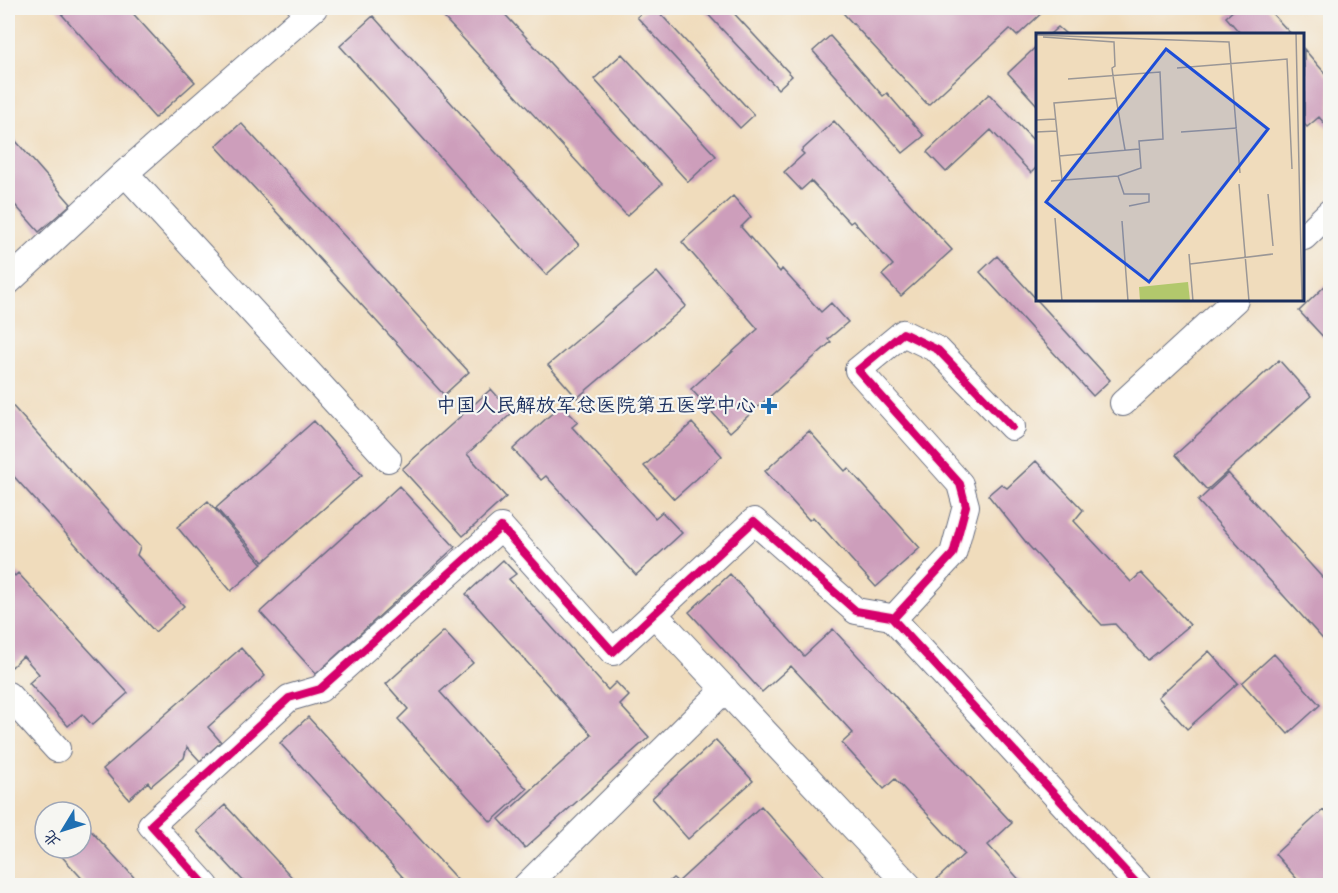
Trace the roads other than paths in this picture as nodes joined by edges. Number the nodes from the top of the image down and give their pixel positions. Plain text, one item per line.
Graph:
1 (314, 8) edge
2 (125, 173) junction
3 (1330, 212) edge
4 (1305, 236) edge
5 (8, 282) edge
6 (1233, 302) edge
7 (1123, 403) dead end
8 (1012, 427) dead end
9 (388, 459) dead end
10 (654, 614) junction
11 (893, 619) junction
12 (725, 689) junction
13 (8, 695) edge
14 (57, 749) dead end
15 (206, 885) edge
16 (526, 885) edge
17 (909, 885) edge
18 (1139, 885) edge

1 - 2 street
2 - 5 street
2 - 9 street
3 - 4 street
6 - 7 street
8 - 11 street
10 - 11 street
10 - 12 street
10 - 15 street
11 - 18 street
12 - 16 street
12 - 17 street
13 - 14 street

